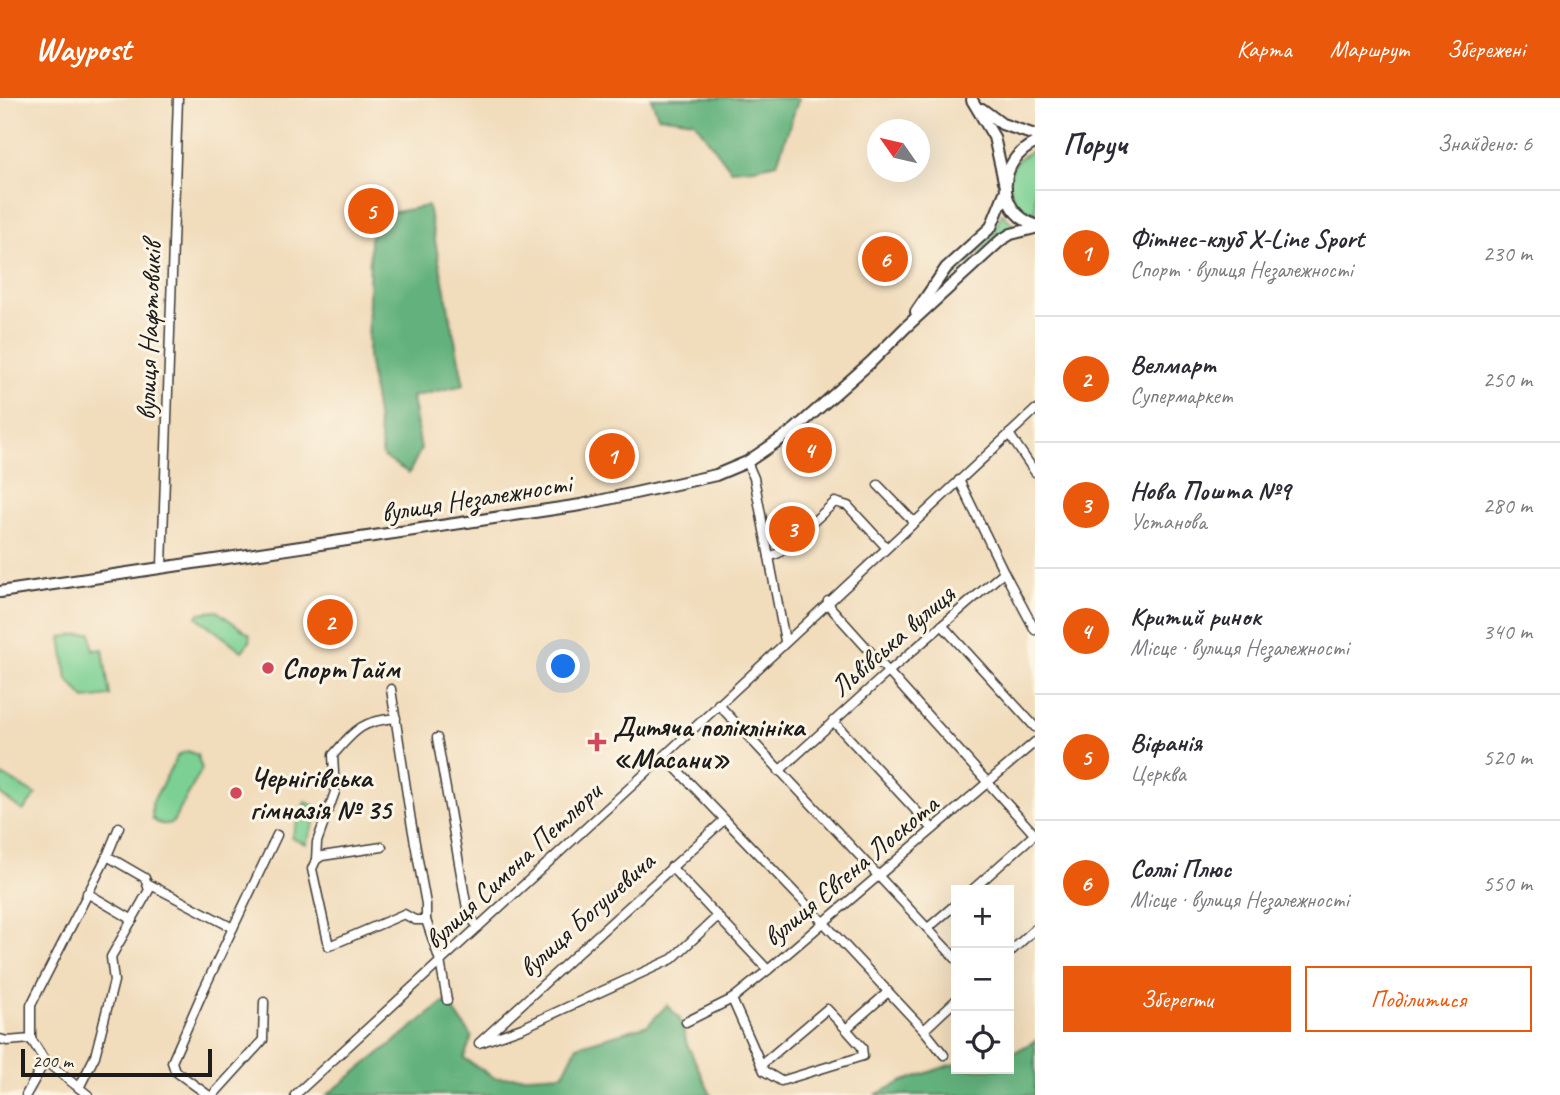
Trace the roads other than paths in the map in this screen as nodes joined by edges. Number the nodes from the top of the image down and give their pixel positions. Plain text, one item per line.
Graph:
1 (178, 98) edge
2 (971, 99) edge
3 (1035, 135) edge
4 (1035, 142) edge
5 (1006, 188) junction
6 (1035, 227) edge
7 (907, 326) junction
8 (1035, 410) edge
9 (1009, 434) junction
10 (747, 462) junction
11 (1035, 472) edge
12 (959, 480) junction
13 (878, 485) dead end
14 (914, 522) junction
15 (886, 547) junction
16 (769, 557) junction
17 (162, 566) junction
18 (1004, 572) junction
19 (0, 592) edge
20 (828, 601) junction
21 (942, 625) junction
22 (1035, 630) edge
23 (785, 641) junction
24 (888, 672) junction
25 (391, 689) dead end
26 (718, 704) junction
27 (396, 718) junction
28 (833, 721) junction
29 (1035, 727) edge
30 (437, 738) dead end
31 (1035, 742) edge
32 (664, 756) junction
33 (779, 771) junction
34 (988, 782) junction
35 (724, 820) junction
36 (119, 827) dead end
37 (933, 829) junction
38 (277, 835) dead end
39 (1035, 835) edge
40 (382, 847) dead end
41 (107, 856) junction
42 (316, 860) junction
43 (671, 867) junction
44 (878, 875) junction
45 (147, 883) junction
46 (978, 885) edge
47 (87, 893) junction
48 (951, 908) edge
49 (718, 916) junction
50 (133, 919) junction
51 (426, 920) junction
52 (824, 923) junction
53 (478, 927) junction
54 (233, 928) junction
55 (928, 928) junction
56 (1035, 929) edge
57 (1014, 948) edge
58 (951, 954) edge
59 (440, 961) junction
60 (768, 970) junction
61 (888, 992) junction
62 (732, 999) junction
63 (447, 1000) dead end
64 (264, 1002) dead end
65 (951, 1005) edge
66 (687, 1022) dead end
67 (846, 1029) junction
68 (924, 1030) junction
69 (0, 1038) edge
70 (31, 1039) junction
71 (943, 1055) dead end
72 (45, 1061) junction
73 (761, 1065) junction
74 (79, 1088) junction
75 (26, 1095) edge
76 (88, 1095) edge
77 (210, 1095) edge
78 (295, 1095) edge

1 - 17 street, вулиця Нафтовиків
2 - 3 street
2 - 5 street
4 - 5 street, вулиця Незалежності
5 - 6 street, вулиця Незалежності
5 - 7 street, вулиця Незалежності
6 - 7 street, вулиця Незалежності
7 - 10 street, вулиця Незалежності
8 - 9 street, вулиця Симона Петлюри
9 - 11 street
9 - 12 street, вулиця Симона Петлюри
10 - 16 street
10 - 17 street, вулиця Незалежності
12 - 14 street, вулиця Симона Петлюри
12 - 18 street
13 - 14 street
14 - 15 street, вулиця Симона Петлюри
15 - 16 street
15 - 20 street, вулиця Симона Петлюри
16 - 23 street
17 - 19 street, вулиця Незалежності
18 - 21 street, Львівська вулиця
18 - 22 street
20 - 23 street, вулиця Симона Петлюри
20 - 24 street
21 - 24 street, Львівська вулиця
21 - 29 street
23 - 26 street, вулиця Симона Петлюри
24 - 28 street, Львівська вулиця
24 - 34 street
25 - 27 street
26 - 32 street, вулиця Симона Петлюри
26 - 33 street
27 - 42 street
27 - 51 street
28 - 33 street, Львівська вулиця
28 - 37 street
30 - 53 street
31 - 34 street, вулиця Євгена Лоскота
32 - 35 street
32 - 53 street, вулиця Симона Петлюри
33 - 44 street
34 - 37 street, вулиця Євгена Лоскота
34 - 39 street
35 - 43 street, вулиця Богушевича
35 - 52 street
36 - 41 street
37 - 44 street, вулиця Євгена Лоскота
38 - 54 street
39 - 46 street
40 - 42 street
41 - 45 street
41 - 47 street
42 - 51 street
43 - 49 street
43 - 49 street, вулиця Богушевича
44 - 52 street, вулиця Євгена Лоскота
44 - 55 street
45 - 50 street
45 - 54 street
47 - 50 street
47 - 70 street
48 - 55 street
49 - 60 street
50 - 74 street
51 - 59 street
52 - 60 street, вулиця Євгена Лоскота
52 - 61 street
53 - 59 street, вулиця Симона Петлюри
54 - 77 street
55 - 58 street
56 - 57 street
59 - 63 street
59 - 78 street, вулиця Симона Петлюри
60 - 62 street, вулиця Євгена Лоскота
61 - 67 street
61 - 68 street
62 - 66 street, вулиця Євгена Лоскота
62 - 73 street
64 - 77 street
65 - 68 street
67 - 73 street
67 - 73 street
68 - 71 street
69 - 70 street
70 - 72 street
72 - 74 street
72 - 75 street
74 - 76 street

